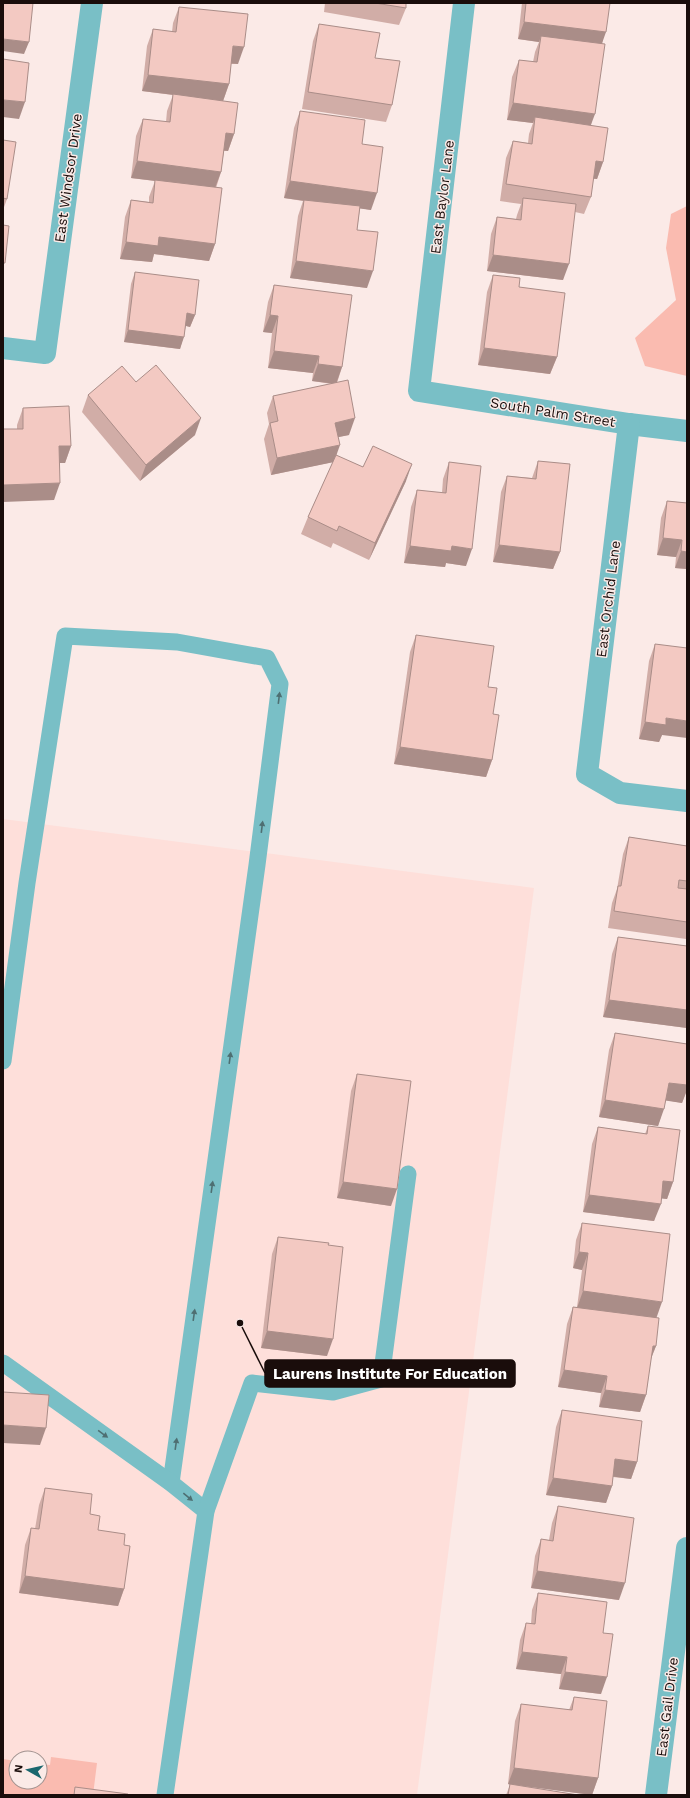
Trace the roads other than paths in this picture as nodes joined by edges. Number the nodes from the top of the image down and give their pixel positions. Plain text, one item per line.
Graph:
1 (92, 3) edge
2 (464, 3) edge
3 (3, 348) edge
4 (419, 391) joint
5 (629, 424) junction
6 (687, 430) edge
7 (687, 801) edge
8 (3, 1061) edge
9 (408, 1174) dead end
10 (3, 1362) edge
11 (171, 1483) junction
12 (206, 1511) junction
13 (687, 1548) edge
14 (165, 1795) edge
15 (656, 1795) edge

1 - 3 street, East Windsor Drive
2 - 4 street, East Baylor Lane
4 - 5 street, South Palm Street
5 - 6 street, South Palm Street
5 - 7 street, East Orchid Lane
11 -> 8 lane
9 - 12 lane
10 -> 11 lane
11 -> 12 lane
12 - 14 lane
13 - 15 street, East Gail Drive

